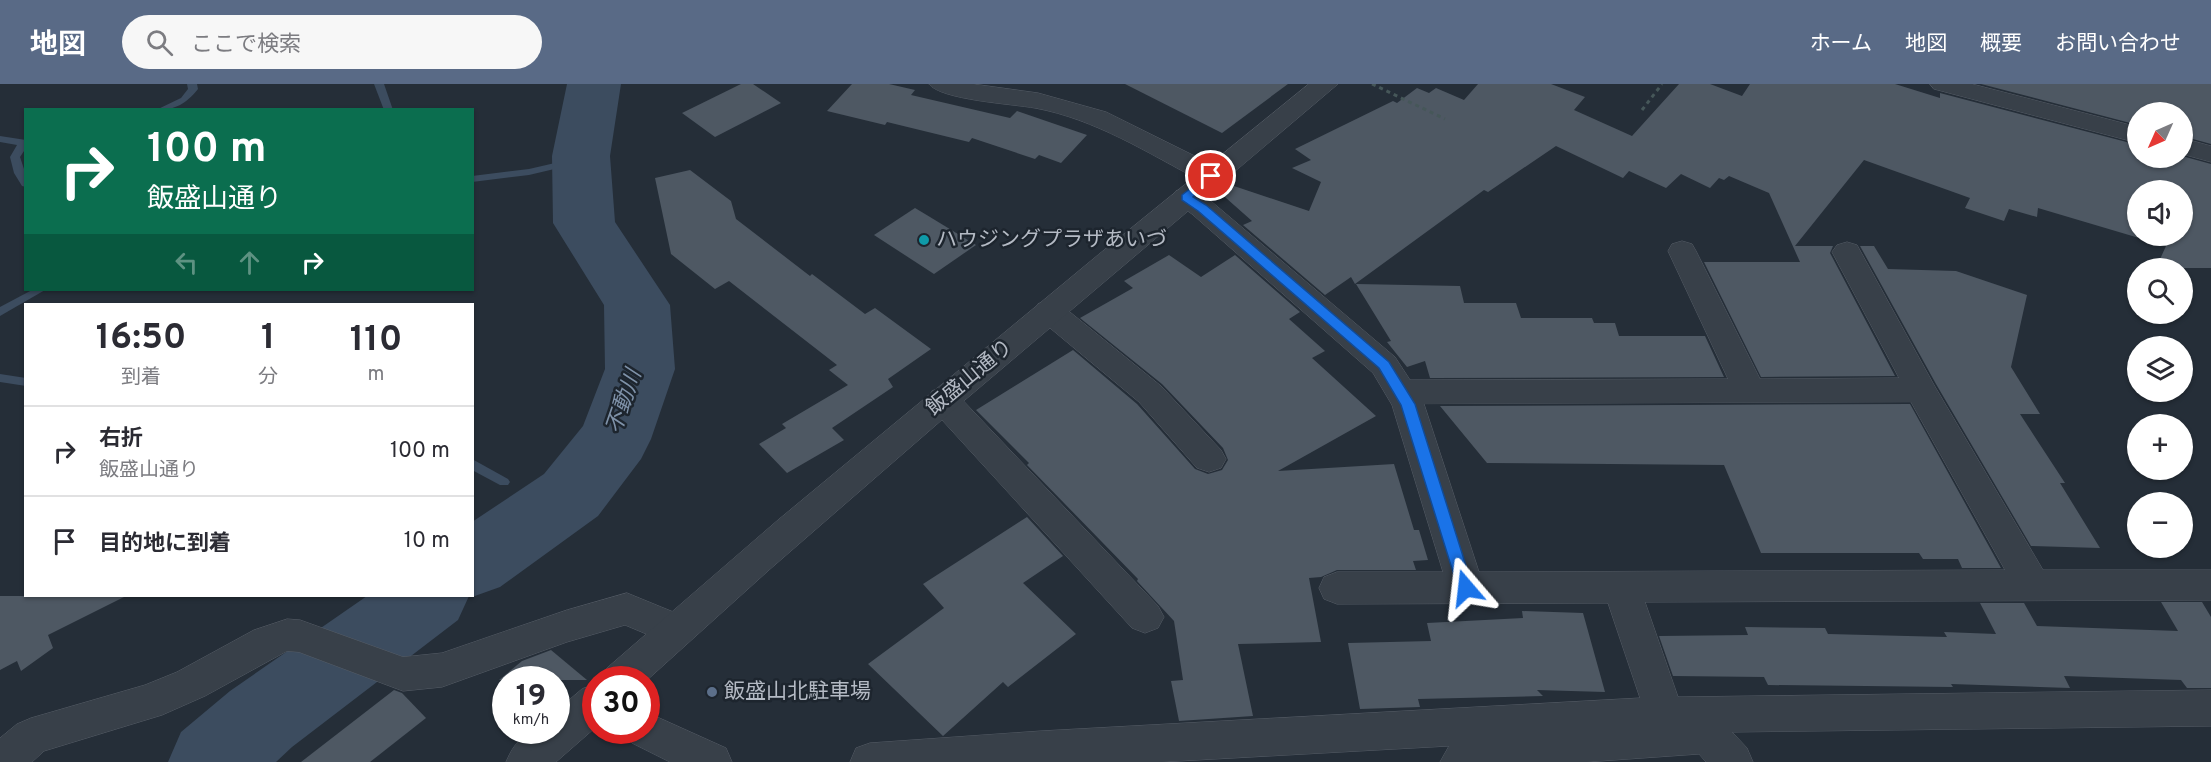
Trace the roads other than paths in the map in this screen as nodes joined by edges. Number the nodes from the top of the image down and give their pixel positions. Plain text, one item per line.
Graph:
1 (942, 84) edge
2 (1325, 84) edge
3 (1943, 84) edge
4 (2127, 132) edge
5 (2193, 149) edge
6 (2211, 154) edge
7 (1211, 176) junction
8 (1186, 197) junction
9 (1682, 251) dead end
10 (1847, 252) dead end
11 (1049, 311) junction
12 (1749, 390) junction
13 (1921, 390) junction
14 (1400, 392) junction
15 (943, 400) junction
16 (1209, 459) dead end
17 (2211, 585) edge
18 (1621, 587) junction
19 (2033, 587) junction
20 (1337, 588) dead end
21 (1466, 588) junction
22 (1145, 617) dead end
23 (675, 630) junction
24 (636, 666) edge
25 (2211, 708) edge
26 (582, 714) edge
27 (1698, 731) edge
28 (660, 737) edge
29 (2, 762) edge
30 (526, 762) edge
31 (712, 762) edge
32 (870, 762) edge
33 (1460, 762) edge

1 - 7 street
2 - 7 street, 飯盛山通り
3 - 4 street
5 - 6 street
7 - 8 street, 飯盛山通り
8 - 11 street, 飯盛山通り
8 - 14 street
9 - 12 street
10 - 13 street
11 - 15 street, 飯盛山通り
11 - 16 street
12 - 13 street
12 - 14 street
13 - 19 street
14 - 21 street
15 - 22 street
15 - 23 street, 飯盛山通り
17 - 19 street
18 - 19 street
18 - 21 street
18 - 27 street
20 - 21 street
23 - 24 street, 飯盛山通り
23 - 29 street
25 - 27 street
26 - 30 street, 飯盛山通り
27 - 32 street
27 - 33 street
28 - 31 street

